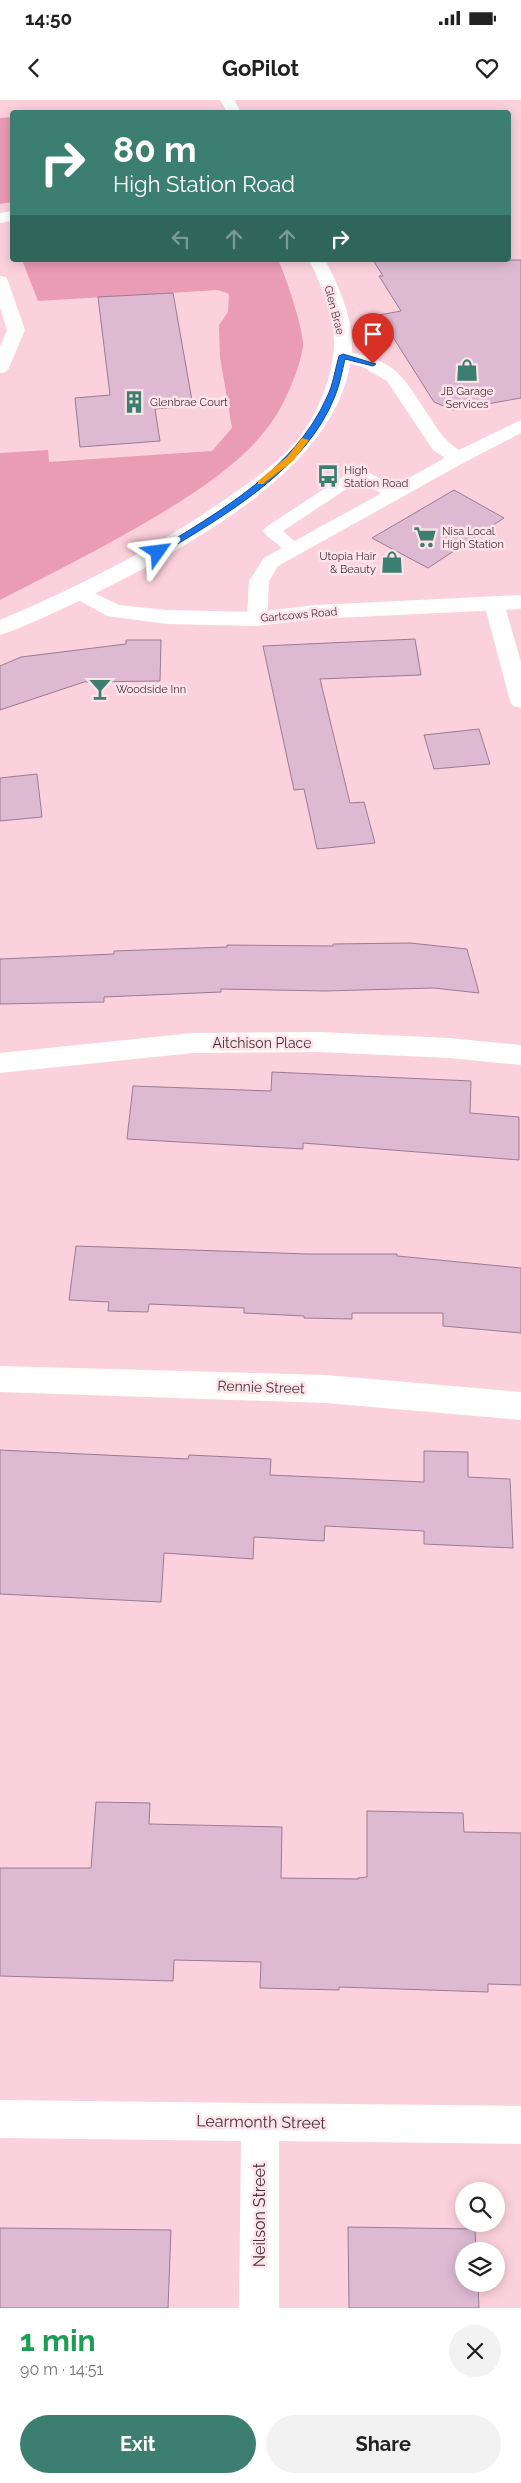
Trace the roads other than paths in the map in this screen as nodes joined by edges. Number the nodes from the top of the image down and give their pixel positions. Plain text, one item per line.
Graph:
1 (318, 262) edge
2 (0, 281) edge
3 (343, 356) junction
4 (0, 368) edge
5 (521, 426) edge
6 (458, 458) junction
7 (395, 493) junction
8 (294, 549) junction
9 (82, 593) junction
10 (521, 602) edge
11 (494, 603) junction
12 (257, 619) junction
13 (0, 628) edge
14 (521, 701) edge
15 (521, 1055) edge
16 (1, 1070) edge
17 (0, 1379) edge
18 (521, 1406) edge
19 (0, 2119) edge
20 (260, 2122) junction
21 (521, 2125) edge
22 (259, 2308) edge

1 - 3 street, Glen Brae
2 - 4 street
3 - 6 street
3 - 9 street, Glen Brae
5 - 6 street
6 - 7 street
7 - 8 street
7 - 8 lane
8 - 12 street
9 - 12 street, Gartcows Road
9 - 13 street
10 - 11 street, Gartcows Road
11 - 12 street, Gartcows Road
11 - 14 street
15 - 16 street, Aitchison Place
17 - 18 street, Rennie Street
19 - 20 street, Learmonth Street
20 - 21 street, Learmonth Street
20 - 22 street, Neilson Street

